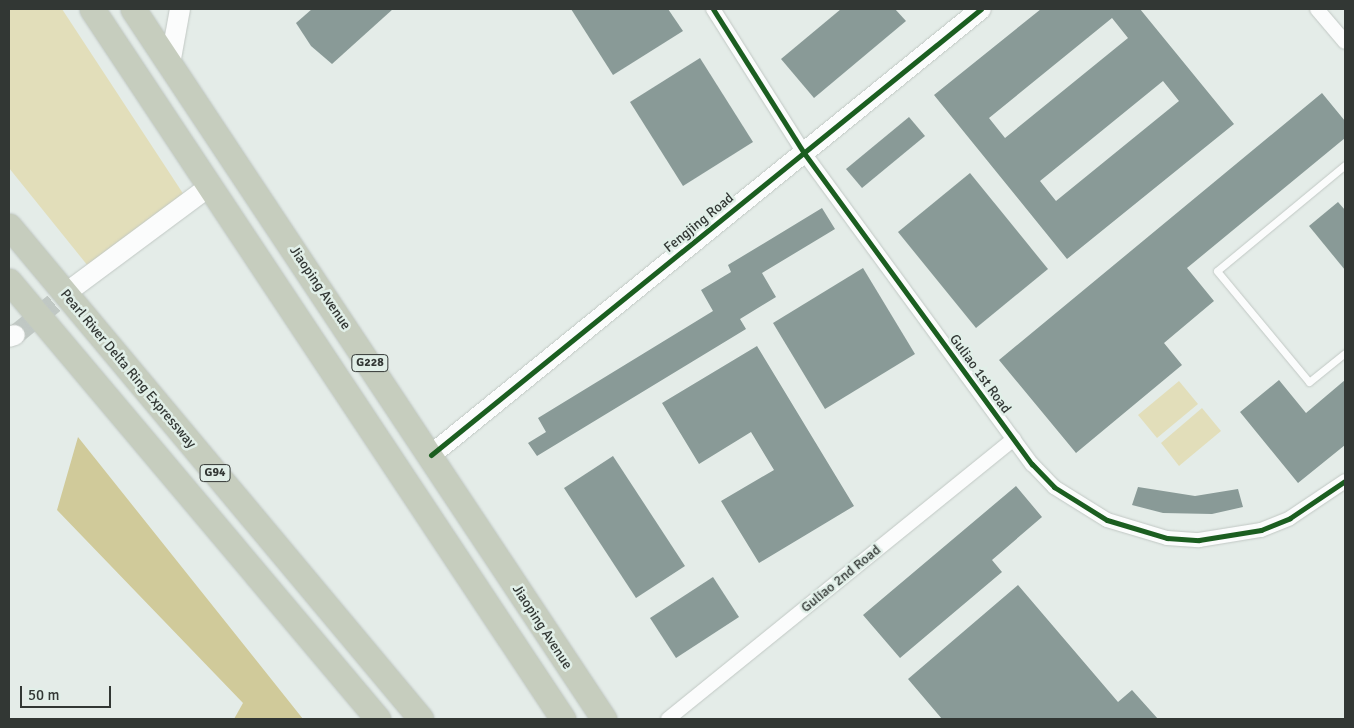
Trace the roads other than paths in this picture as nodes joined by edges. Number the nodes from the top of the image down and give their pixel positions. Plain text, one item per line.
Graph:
1 (92, 9) edge
2 (133, 9) edge
3 (180, 9) edge
4 (713, 9) edge
5 (981, 9) edge
6 (1317, 9) edge
7 (1345, 42) edge
8 (170, 64) junction
9 (804, 152) junction
10 (1345, 165) edge
11 (210, 186) junction
12 (9, 226) edge
13 (9, 281) edge
14 (74, 287) tunnel mouth
15 (1345, 353) edge
16 (1014, 439) junction
17 (431, 456) junction
18 (1344, 484) edge
19 (378, 719) edge
20 (421, 719) edge
21 (563, 719) edge
22 (604, 719) edge
23 (668, 719) edge

1 - 11 highway, G228
2 - 8 highway, Jiaoping Avenue / G228
3 - 8 street
4 - 9 street, Guliao 1st Road
5 - 9 street, Fengjing Road
6 - 7 street
8 - 17 highway, Jiaoping Avenue / G228
9 - 16 street, Guliao 1st Road
9 - 17 street, Fengjing Road
10 - 15 lane
11 - 14 street
11 - 21 highway, G228
12 - 20 highway, Pearl River Delta Ring Expressway / G94
13 - 19 highway, G94
16 - 18 street, Guliao 1st Road
16 - 23 street, Guliao 2nd Road
17 - 22 highway, Jiaoping Avenue / G228

